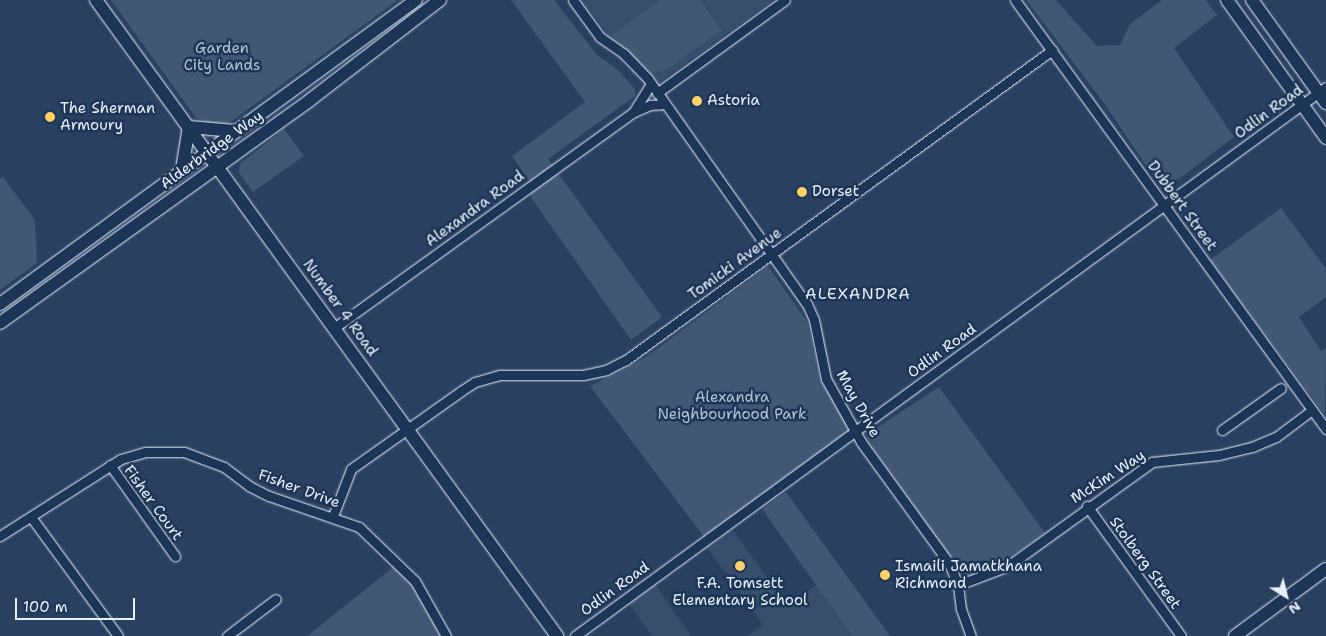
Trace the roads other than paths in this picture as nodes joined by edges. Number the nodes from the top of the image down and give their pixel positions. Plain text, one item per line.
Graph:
1 (96, 0) edge
2 (416, 0) edge
3 (440, 0) edge
4 (572, 0) edge
5 (784, 0) edge
6 (1015, 0) edge
7 (1227, 0) edge
8 (1252, 0) edge
9 (1052, 50) junction
10 (651, 84) junction
11 (657, 93) junction
12 (1324, 94) edge
13 (665, 104) junction
14 (1302, 105) junction
15 (632, 113) junction
16 (189, 127) junction
17 (234, 132) junction
18 (1326, 138) edge
19 (207, 152) junction
20 (218, 166) junction
21 (182, 170) junction
22 (1165, 205) junction
23 (773, 254) junction
24 (0, 304) edge
25 (0, 323) edge
26 (334, 328) junction
27 (1281, 388) dead end
28 (1312, 410) junction
29 (407, 428) junction
30 (1326, 429) edge
31 (857, 430) junction
32 (1222, 430) dead end
33 (110, 465) junction
34 (1087, 506) junction
35 (333, 516) junction
36 (31, 517) junction
37 (0, 536) edge
38 (175, 556) dead end
39 (1326, 569) edge
40 (958, 585) junction
41 (276, 599) dead end
42 (118, 636) edge
43 (227, 636) edge
44 (446, 636) edge
45 (557, 636) edge
46 (575, 636) edge
47 (971, 636) edge
48 (1181, 636) edge
49 (1235, 636) edge

1 - 16 main road, Number 4 Road
2 - 17 main road, Alderbridge Way
3 - 20 main road, Alderbridge Way
4 - 10 street, May Drive
5 - 11 street
6 - 9 street, Dubbert Street
7 - 14 main road
8 - 12 main road
9 - 22 street, Dubbert Street
9 - 23 street, Tomicki Avenue
10 - 11 street, May Drive
10 - 15 street, Alexandra Road
11 - 13 street, May Drive
12 - 14 street, Odlin Road
13 - 15 street, Alexandra Road
13 - 23 street, May Drive
14 - 18 main road
14 - 22 street, Odlin Road
15 - 26 street, Alexandra Road
16 - 17 main road
16 - 19 main road, Number 4 Road
16 - 21 main road
17 - 19 main road, Alderbridge Way
19 - 20 main road, Number 4 Road
19 - 21 main road, Alderbridge Way
20 - 25 main road, Alderbridge Way
20 - 26 main road, Number 4 Road
21 - 24 main road, Alderbridge Way
22 - 28 street, Dubbert Street
22 - 31 street, Odlin Road
23 - 29 street, Tomicki Avenue
23 - 31 street, May Drive
26 - 29 main road, Number 4 Road
27 - 32 street
28 - 30 street, Dubbert Street
28 - 34 street, McKim Way
29 - 35 street, Tomicki Avenue
29 - 45 main road, Number 4 Road
31 - 40 street, May Drive
31 - 46 street, Odlin Road
33 - 35 street, Fisher Drive
33 - 36 street, Fisher Drive
33 - 38 street, Fisher Court
34 - 40 street, McKim Way
34 - 48 street, Stolberg Street
35 - 44 street, Fisher Drive
36 - 37 street, Fisher Drive
36 - 42 street
39 - 49 main road
40 - 47 street, May Drive
41 - 43 street

